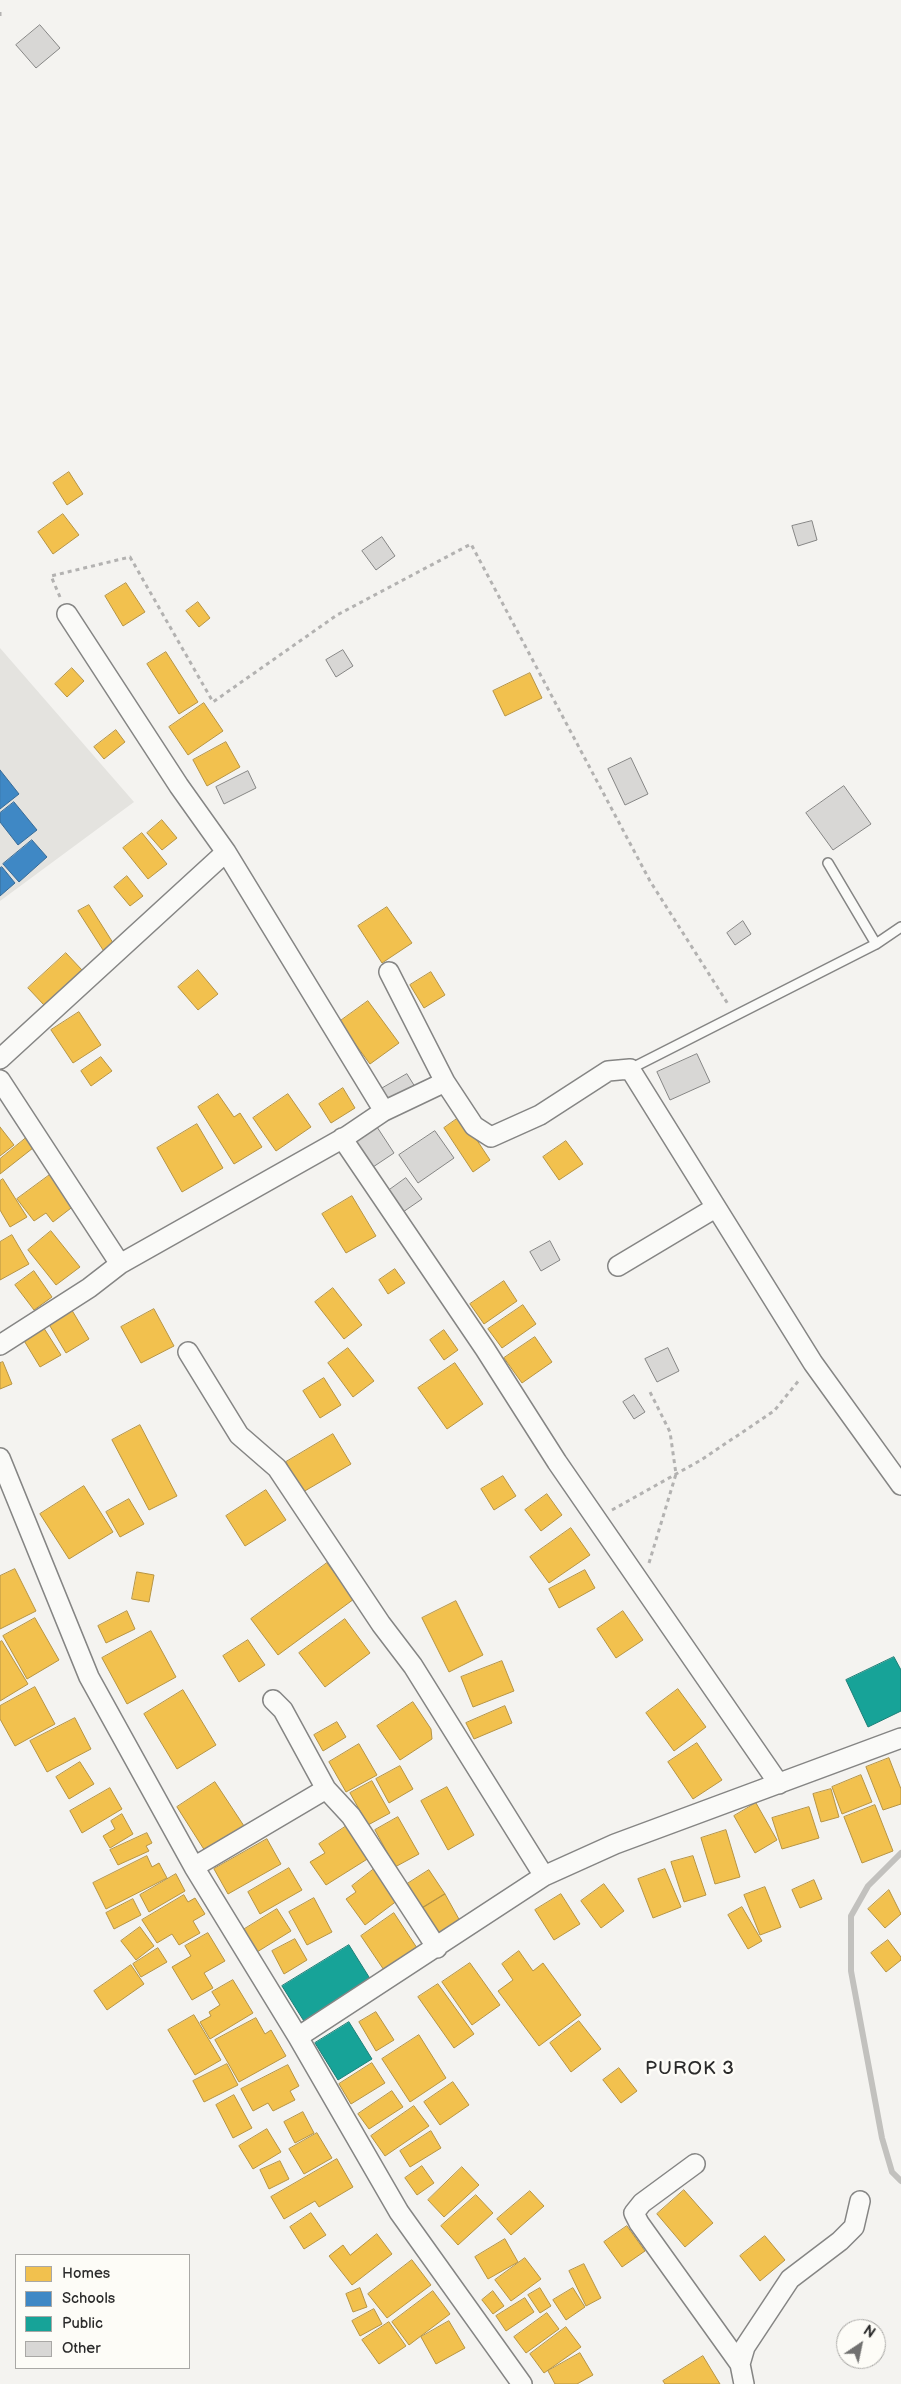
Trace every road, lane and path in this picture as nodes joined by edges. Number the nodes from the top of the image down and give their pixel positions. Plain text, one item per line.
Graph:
1 (0, 12) edge
2 (0, 18) edge
3 (67, 614) joint
4 (226, 852) junction
5 (828, 863) dead end
6 (901, 927) edge
7 (876, 944) junction
8 (389, 972) dead end
9 (736, 1015) junction
10 (0, 1058) edge
11 (630, 1069) junction
12 (0, 1080) edge
13 (444, 1082) junction
14 (384, 1111) junction
15 (342, 1138) junction
16 (715, 1208) junction
17 (120, 1264) junction
18 (618, 1266) dead end
19 (0, 1344) edge
20 (188, 1352) dead end
21 (813, 1363) junction
22 (650, 1392) dead end
23 (0, 1458) edge
24 (676, 1474) junction
25 (4, 1481) edge
26 (901, 1485) edge
27 (596, 1519) junction
28 (642, 1586) junction
29 (273, 1700) dead end
30 (901, 1738) edge
31 (779, 1784) junction
32 (326, 1788) junction
33 (194, 1867) junction
34 (544, 1876) junction
35 (436, 1948) junction
36 (298, 2037) junction
37 (695, 2164) dead end
38 (860, 2201) dead end
39 (740, 2364) junction
40 (522, 2384) edge
41 (744, 2384) edge

1 - 2 path
3 - 4 street
3 - 9 path
4 - 10 street
4 - 14 street
5 - 7 lane
6 - 7 lane
7 - 9 lane
8 - 13 street
9 - 11 lane
11 - 13 street
11 - 16 street
12 - 17 street
13 - 14 street
14 - 15 street
15 - 17 street
15 - 27 street
16 - 18 street
16 - 21 street
17 - 19 street
20 - 34 street
21 - 24 path
21 - 26 street
22 - 24 path
23 - 25 street
24 - 27 path
24 - 28 path
25 - 33 street
27 - 28 street
28 - 31 street
29 - 32 street
30 - 31 street
31 - 34 street
32 - 33 street
32 - 35 street
33 - 36 street
34 - 35 street
35 - 36 street
36 - 40 street
37 - 39 street
38 - 39 street
39 - 41 street

